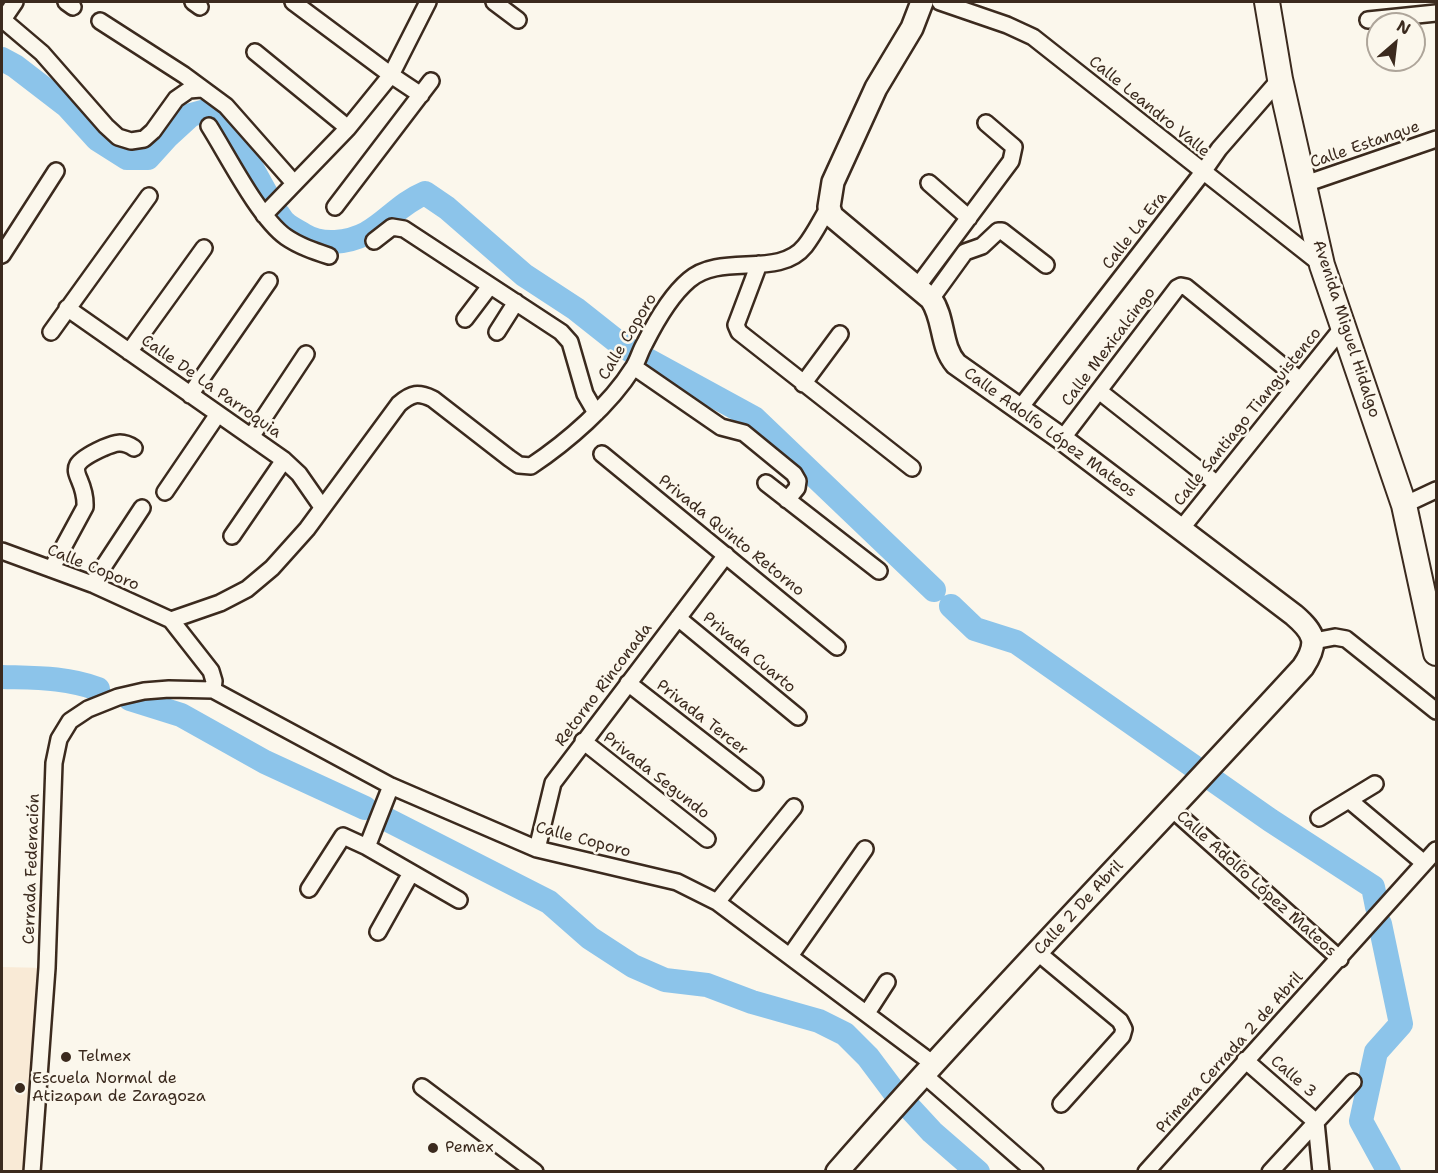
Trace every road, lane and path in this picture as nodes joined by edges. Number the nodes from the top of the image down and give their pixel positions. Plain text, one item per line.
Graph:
1 (15, 2) edge
2 (293, 2) edge
3 (428, 2) edge
4 (494, 2) edge
5 (922, 2) edge
6 (940, 2) edge
7 (1267, 2) edge
8 (2, 20) edge
9 (518, 20) dead end
10 (100, 21) dead end
11 (255, 52) dead end
12 (391, 75) junction
13 (1280, 79) junction
14 (431, 81) dead end
15 (201, 89) junction
16 (421, 95) junction
17 (986, 123) dead end
18 (209, 126) dead end
19 (348, 128) junction
20 (1437, 139) edge
21 (56, 171) dead end
22 (1203, 172) junction
23 (294, 183) junction
24 (929, 183) dead end
25 (1305, 184) junction
26 (148, 196) dead end
27 (335, 207) dead end
28 (829, 207) junction
29 (264, 215) junction
30 (969, 218) junction
31 (374, 241) dead end
32 (204, 248) dead end
33 (2, 255) edge
34 (329, 256) dead end
35 (759, 264) junction
36 (1046, 265) dead end
37 (1322, 265) junction
38 (269, 281) dead end
39 (490, 286) junction
40 (924, 293) junction
41 (516, 303) junction
42 (67, 308) junction
43 (465, 319) dead end
44 (1343, 327) junction
45 (51, 332) dead end
46 (497, 332) dead end
47 (840, 334) dead end
48 (129, 352) junction
49 (306, 354) dead end
50 (634, 367) junction
51 (1300, 380) junction
52 (803, 384) junction
53 (1099, 391) junction
54 (190, 394) junction
55 (1020, 408) junction
56 (596, 413) junction
57 (218, 414) junction
58 (251, 437) junction
59 (1062, 439) junction
60 (134, 448) dead end
61 (602, 454) dead end
62 (284, 460) junction
63 (912, 468) dead end
64 (766, 483) dead end
65 (1217, 484) junction
66 (1437, 490) edge
67 (165, 492) dead end
68 (787, 500) junction
69 (1404, 505) junction
70 (322, 507) junction
71 (142, 508) dead end
72 (1181, 530) junction
73 (232, 536) dead end
74 (2, 551) edge
75 (726, 555) junction
76 (52, 567) junction
77 (879, 571) dead end
78 (92, 584) junction
79 (678, 618) junction
80 (171, 620) junction
81 (1314, 641) junction
82 (1436, 645) edge
83 (837, 647) dead end
84 (628, 683) junction
85 (213, 690) junction
86 (1437, 711) edge
87 (798, 717) dead end
88 (583, 741) junction
89 (755, 782) dead end
90 (1375, 784) dead end
91 (391, 786) junction
92 (1349, 800) junction
93 (794, 807) dead end
94 (1172, 809) junction
95 (1319, 818) dead end
96 (707, 839) dead end
97 (367, 847) junction
98 (537, 849) junction
99 (865, 849) dead end
100 (1437, 850) edge
101 (1424, 864) junction
102 (411, 873) junction
103 (309, 889) dead end
104 (459, 900) dead end
105 (717, 902) junction
106 (378, 932) dead end
107 (1037, 952) junction
108 (790, 956) junction
109 (1340, 959) junction
110 (887, 982) dead end
111 (867, 1013) junction
112 (1245, 1060) junction
113 (927, 1068) junction
114 (1353, 1082) dead end
115 (422, 1087) dead end
116 (1061, 1104) dead end
117 (1316, 1122) junction
118 (32, 1172) edge
119 (535, 1172) edge
120 (837, 1172) edge
121 (1035, 1172) edge
122 (1146, 1172) edge
123 (1270, 1172) edge
124 (1321, 1172) edge

1 - 8 street
2 - 12 street
3 - 12 street
4 - 9 street
5 - 28 main road
6 - 22 street, Calle Leandro Valle
7 - 13 main road, Avenida Miguel Hidalgo
8 - 15 street
10 - 15 street
11 - 19 street
12 - 16 street
12 - 19 street
13 - 22 street, Calle La Era
13 - 25 main road, Avenida Miguel Hidalgo
14 - 16 street
15 - 23 street
16 - 27 street
17 - 30 street
18 - 29 street
19 - 23 street
20 - 25 street, Calle Estanque
21 - 33 street
22 - 37 street, Calle Leandro Valle
22 - 55 street, Calle La Era
23 - 29 street
24 - 30 street
25 - 37 main road, Avenida Miguel Hidalgo
26 - 42 street
28 - 35 street, Calle Coporo
28 - 40 main road, Calle Adolfo López Mateos
29 - 34 street
30 - 40 street
31 - 39 street
32 - 48 street
35 - 50 street, Calle Coporo
35 - 52 street
36 - 40 street
37 - 44 main road, Avenida Miguel Hidalgo
38 - 54 street
39 - 41 street
39 - 43 street
40 - 55 main road, Calle Adolfo López Mateos
41 - 46 street
41 - 56 street
42 - 45 street
42 - 48 street, Calle De La Parroquia
44 - 51 street, Calle Santiago Tianguistenco
44 - 69 main road, Avenida Miguel Hidalgo
47 - 52 street
48 - 54 street, Calle De La Parroquia
49 - 58 street
50 - 56 street, Calle Coporo
50 - 68 street
51 - 53 street, Calle Mexicalcingo
51 - 65 street, Calle Santiago Tianguistenco
52 - 63 street
53 - 59 street, Calle Mexicalcingo
53 - 65 street
54 - 57 street, Calle De La Parroquia
55 - 59 main road, Calle Adolfo López Mateos
56 - 70 street, Calle Coporo
57 - 58 street, Calle De La Parroquia
57 - 67 street
58 - 62 street, Calle De La Parroquia
59 - 72 main road, Calle Adolfo López Mateos
60 - 76 street
61 - 75 street, Privada Quinto Retorno
62 - 70 street, Calle De La Parroquia
62 - 73 street
64 - 68 street
65 - 72 street, Calle Santiago Tianguistenco
66 - 69 street
68 - 77 street
69 - 82 main road, Avenida Miguel Hidalgo
70 - 80 street, Calle Coporo
71 - 78 street
72 - 81 main road, Calle Adolfo López Mateos
74 - 76 street, Calle Coporo
75 - 79 street, Retorno Rinconada
75 - 83 street, Privada Quinto Retorno
76 - 78 street, Calle Coporo
78 - 80 street, Calle Coporo
79 - 84 street, Retorno Rinconada
79 - 87 street, Privada Cuarto
80 - 85 street, Calle Coporo
81 - 86 street
81 - 94 main road, Calle 2 De Abril
84 - 88 street, Retorno Rinconada
84 - 89 street, Privada Tercer
85 - 91 street, Calle Coporo
85 - 118 street, Cerrada Federación
88 - 96 street, Privada Segundo
88 - 98 street, Retorno Rinconada
90 - 92 street
91 - 97 street
91 - 98 street, Calle Coporo
92 - 95 street
92 - 101 street
93 - 105 street
94 - 107 main road, Calle 2 De Abril
94 - 109 street, Calle Adolfo López Mateos
97 - 102 street
97 - 103 street
98 - 105 street, Calle Coporo
99 - 108 street
100 - 101 street, Primera Cerrada 2 de Abril
101 - 109 street, Primera Cerrada 2 de Abril
102 - 104 street
102 - 106 street
105 - 108 street, Calle Coporo
107 - 113 main road, Calle 2 De Abril
107 - 116 street
108 - 111 street, Calle Coporo
109 - 112 street, Primera Cerrada 2 de Abril
110 - 111 street
111 - 113 street, Calle Coporo
112 - 117 street, Calle 3
112 - 122 street, Primera Cerrada 2 de Abril
113 - 120 main road, Calle 2 De Abril
113 - 121 street, Calle Coporo
114 - 117 street
115 - 119 street
117 - 123 street
117 - 124 street

